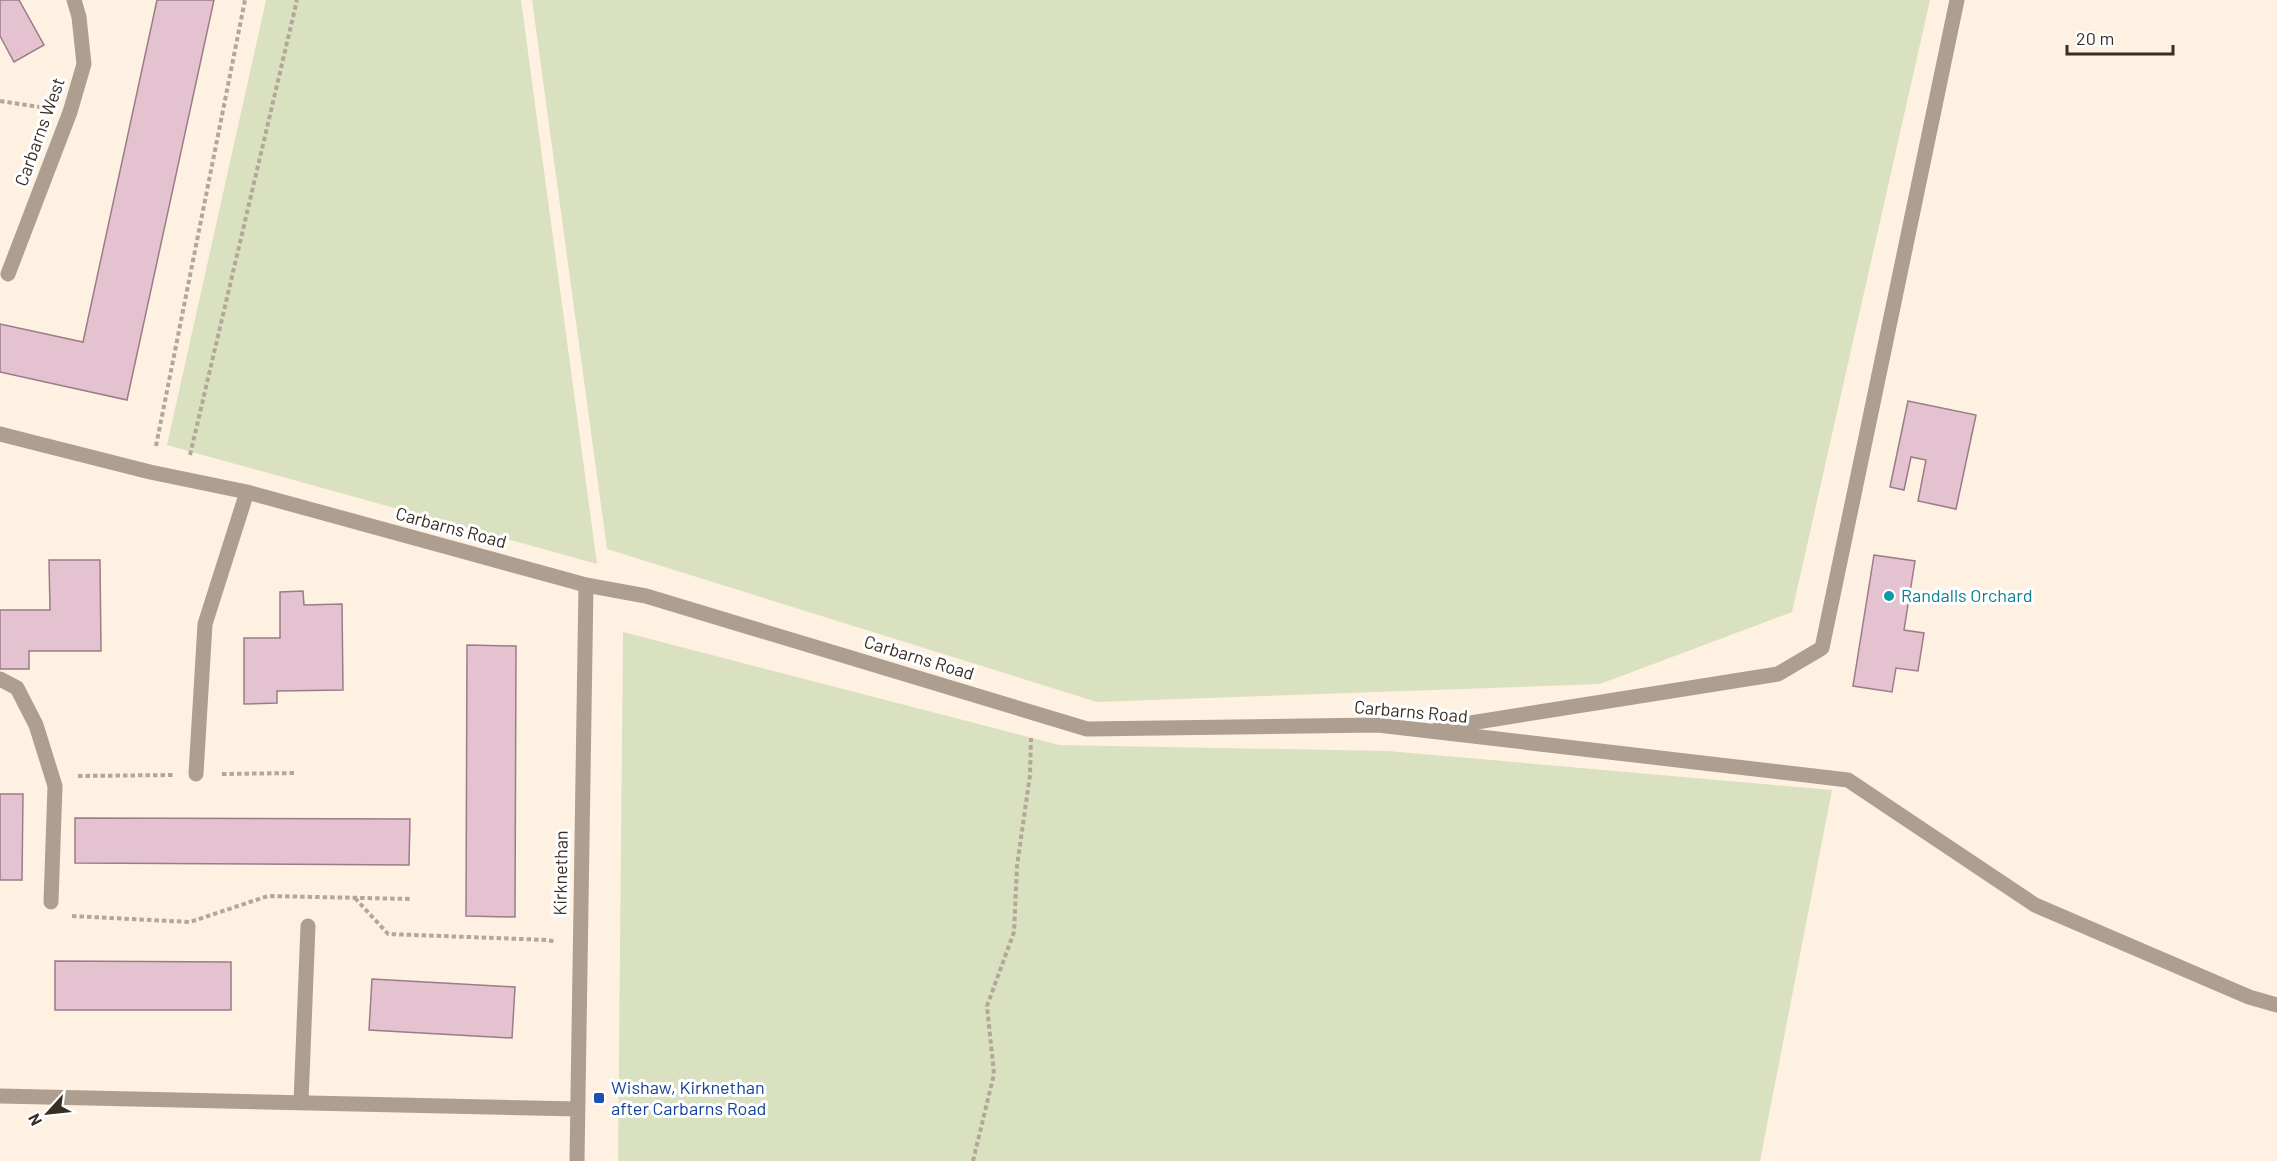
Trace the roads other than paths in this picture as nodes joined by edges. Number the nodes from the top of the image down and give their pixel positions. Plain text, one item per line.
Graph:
1 (74, 0) edge
2 (1957, 0) edge
3 (8, 274) dead end
4 (0, 434) edge
5 (247, 492) junction
6 (586, 585) junction
7 (0, 679) edge
8 (1421, 730) junction
9 (196, 774) dead end
10 (51, 902) road end
11 (308, 926) dead end
12 (2277, 1005) edge
13 (0, 1096) edge
14 (301, 1102) junction
15 (578, 1109) junction
16 (577, 1161) edge

1 - 3 street, Carbarns West
2 - 8 street
4 - 5 street, Carbarns Road
5 - 6 street, Carbarns Road
5 - 9 street
6 - 8 street, Carbarns Road
6 - 15 street, Kirknethan
7 - 10 street
8 - 12 street, Carbarns Road
11 - 14 street
13 - 14 street
14 - 15 street
15 - 16 street, Kirknethan

